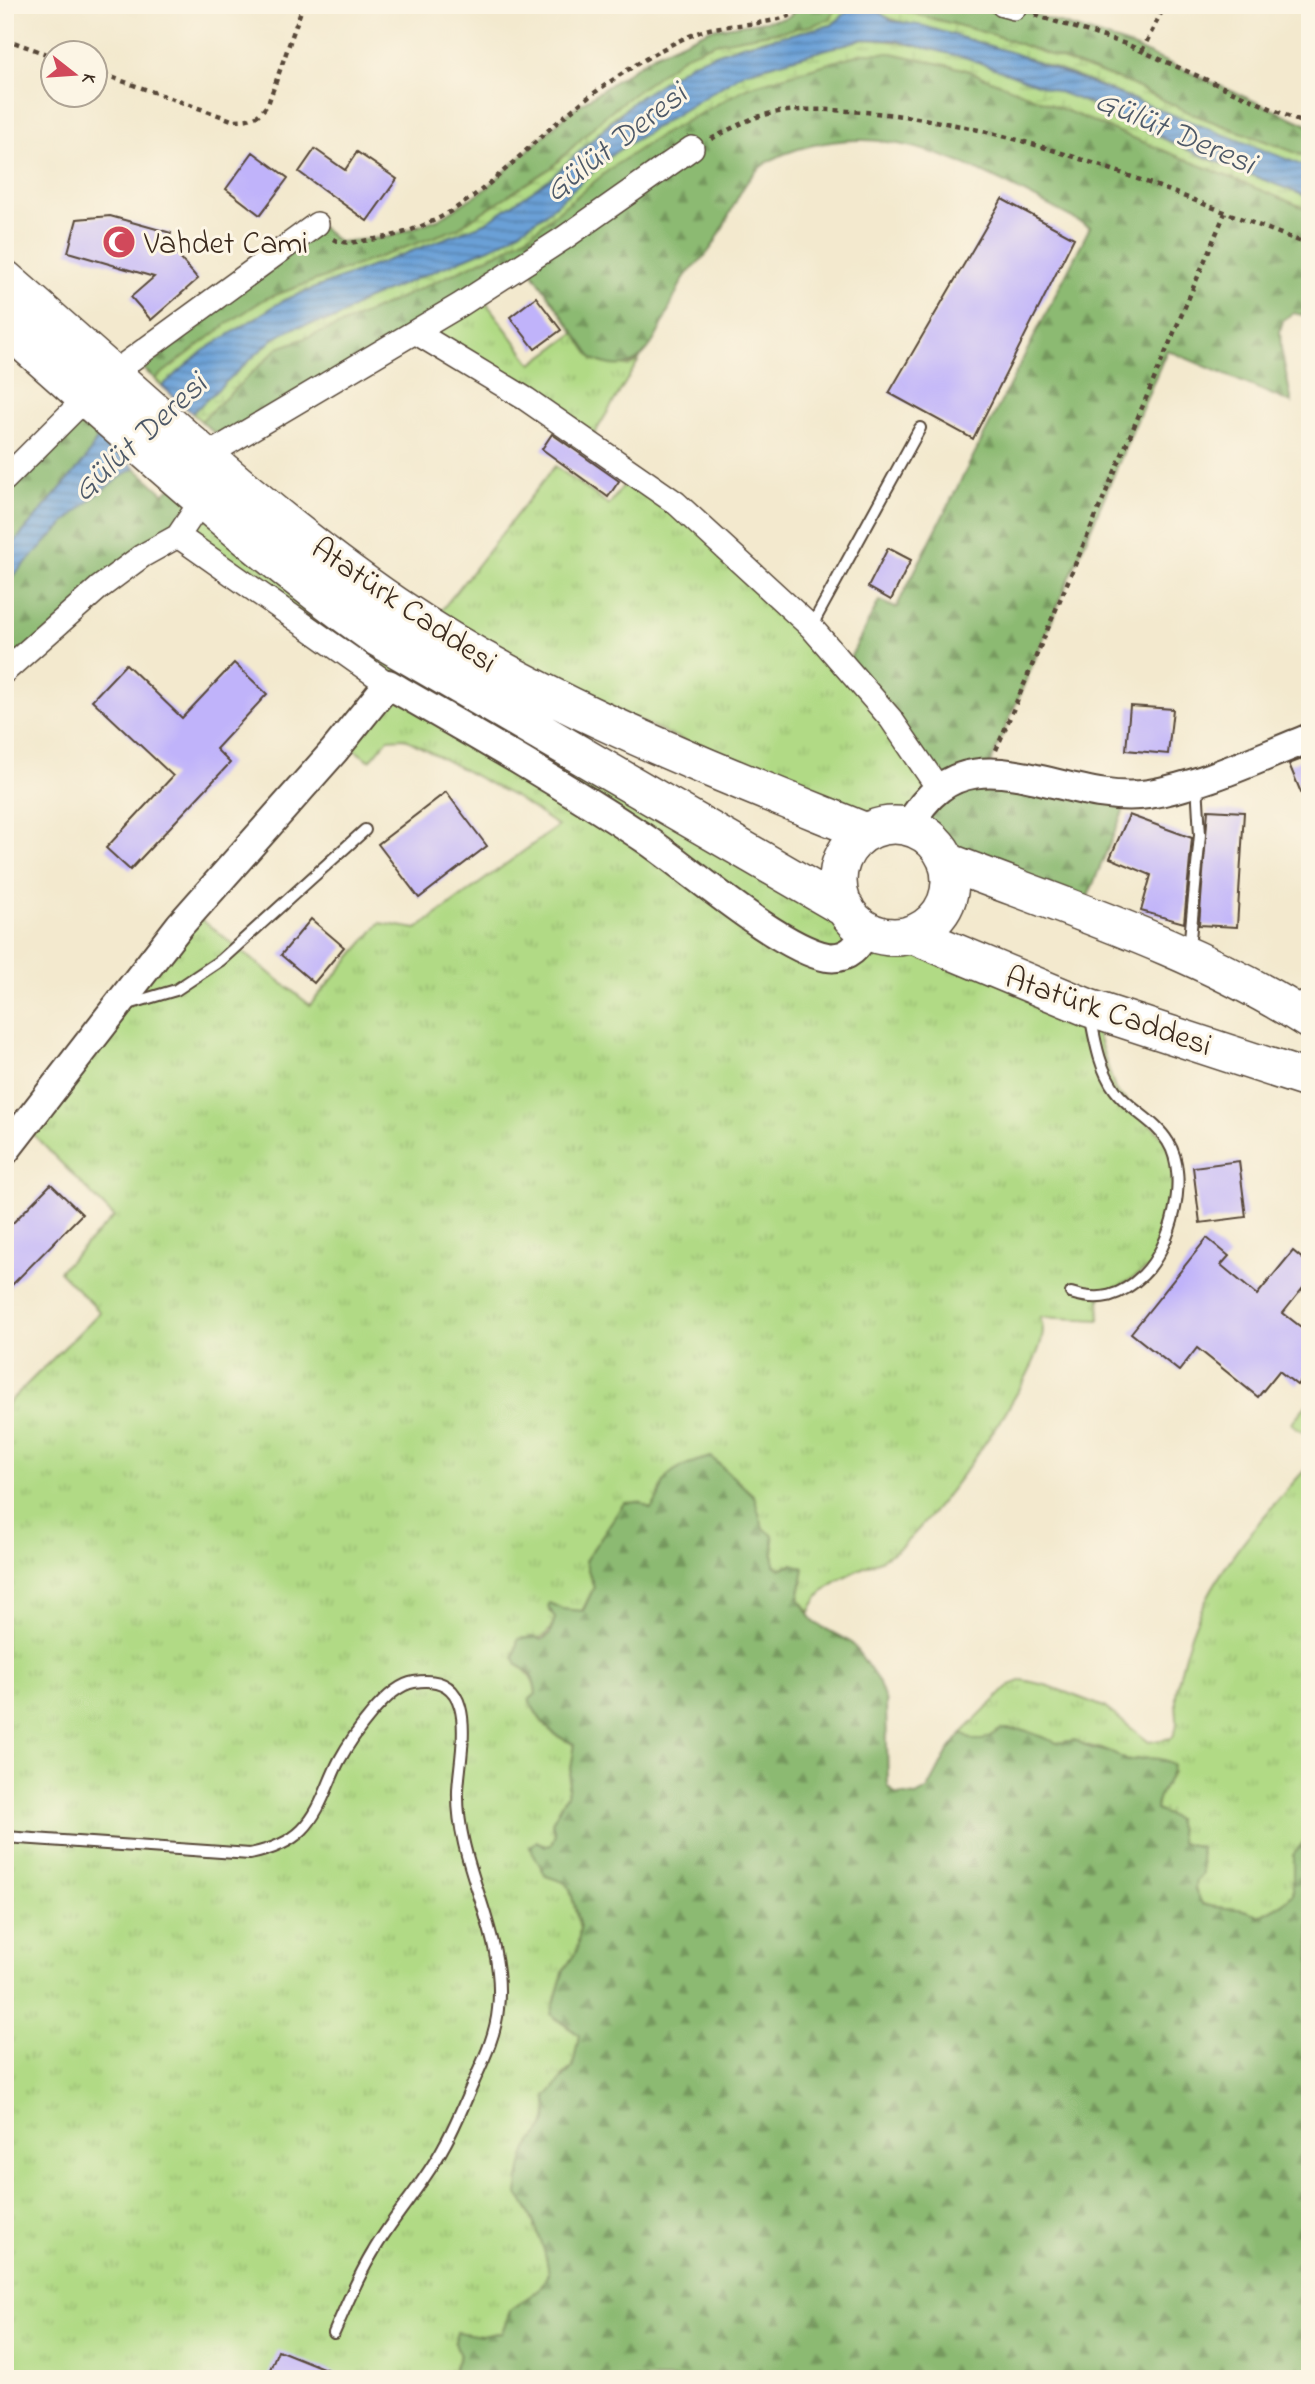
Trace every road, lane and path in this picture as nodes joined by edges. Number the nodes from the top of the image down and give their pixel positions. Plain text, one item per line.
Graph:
1 (303, 5) edge
2 (805, 5) edge
3 (1165, 5) edge
4 (1009, 7) edge
5 (5, 38) edge
6 (38, 50) edge
7 (1142, 51) junction
8 (108, 76) edge
9 (1310, 126) edge
10 (692, 148) joint
11 (1225, 213) junction
12 (317, 224) joint
13 (1310, 245) edge
14 (5, 279) edge
15 (5, 326) edge
16 (415, 332) junction
17 (125, 384) junction
18 (97, 407) junction
19 (920, 428) dead end
20 (201, 451) junction
21 (5, 479) edge
22 (202, 500) junction
23 (178, 536) junction
24 (811, 627) junction
25 (5, 671) edge
26 (388, 684) junction
27 (1310, 738) edge
28 (987, 771) junction
29 (1197, 780) junction
30 (938, 788) junction
31 (909, 826) junction
32 (365, 830) dead end
33 (866, 832) junction
34 (948, 862) junction
35 (857, 920) junction
36 (911, 934) junction
37 (1188, 957) junction
38 (117, 1007) junction
39 (1089, 1008) junction
40 (1310, 1021) edge
41 (1310, 1080) edge
42 (5, 1151) edge
43 (1071, 1293) dead end
44 (5, 1838) edge
45 (334, 2333) dead end

1 - 8 path
2 - 12 path
3 - 7 path
4 - 7 path
5 - 6 path
7 - 9 path
10 - 11 path
10 - 16 street
11 - 13 path
11 - 28 path
12 - 17 street
14 - 17 highway, Atatürk Caddesi
15 - 18 highway, Atatürk Caddesi
16 - 20 street
16 - 24 street
17 - 20 highway, Atatürk Caddesi
18 - 21 street
18 - 22 highway, Atatürk Caddesi
19 - 24 lane
20 - 33 highway, Atatürk Caddesi
22 - 23 street
22 - 35 highway, Atatürk Caddesi
23 - 25 street
23 - 26 street
24 - 30 street
26 - 35 street
26 - 38 street
27 - 29 street
28 - 29 street
28 - 30 street
29 - 37 lane
30 - 31 street
31 - 33 highway
31 - 34 highway
32 - 38 lane
33 - 35 highway
34 - 36 highway
34 - 37 highway
35 - 36 highway, Atatürk Caddesi
36 - 39 highway, Atatürk Caddesi
37 - 40 highway
38 - 42 street
39 - 41 highway, Atatürk Caddesi
39 - 43 lane
44 - 45 lane

